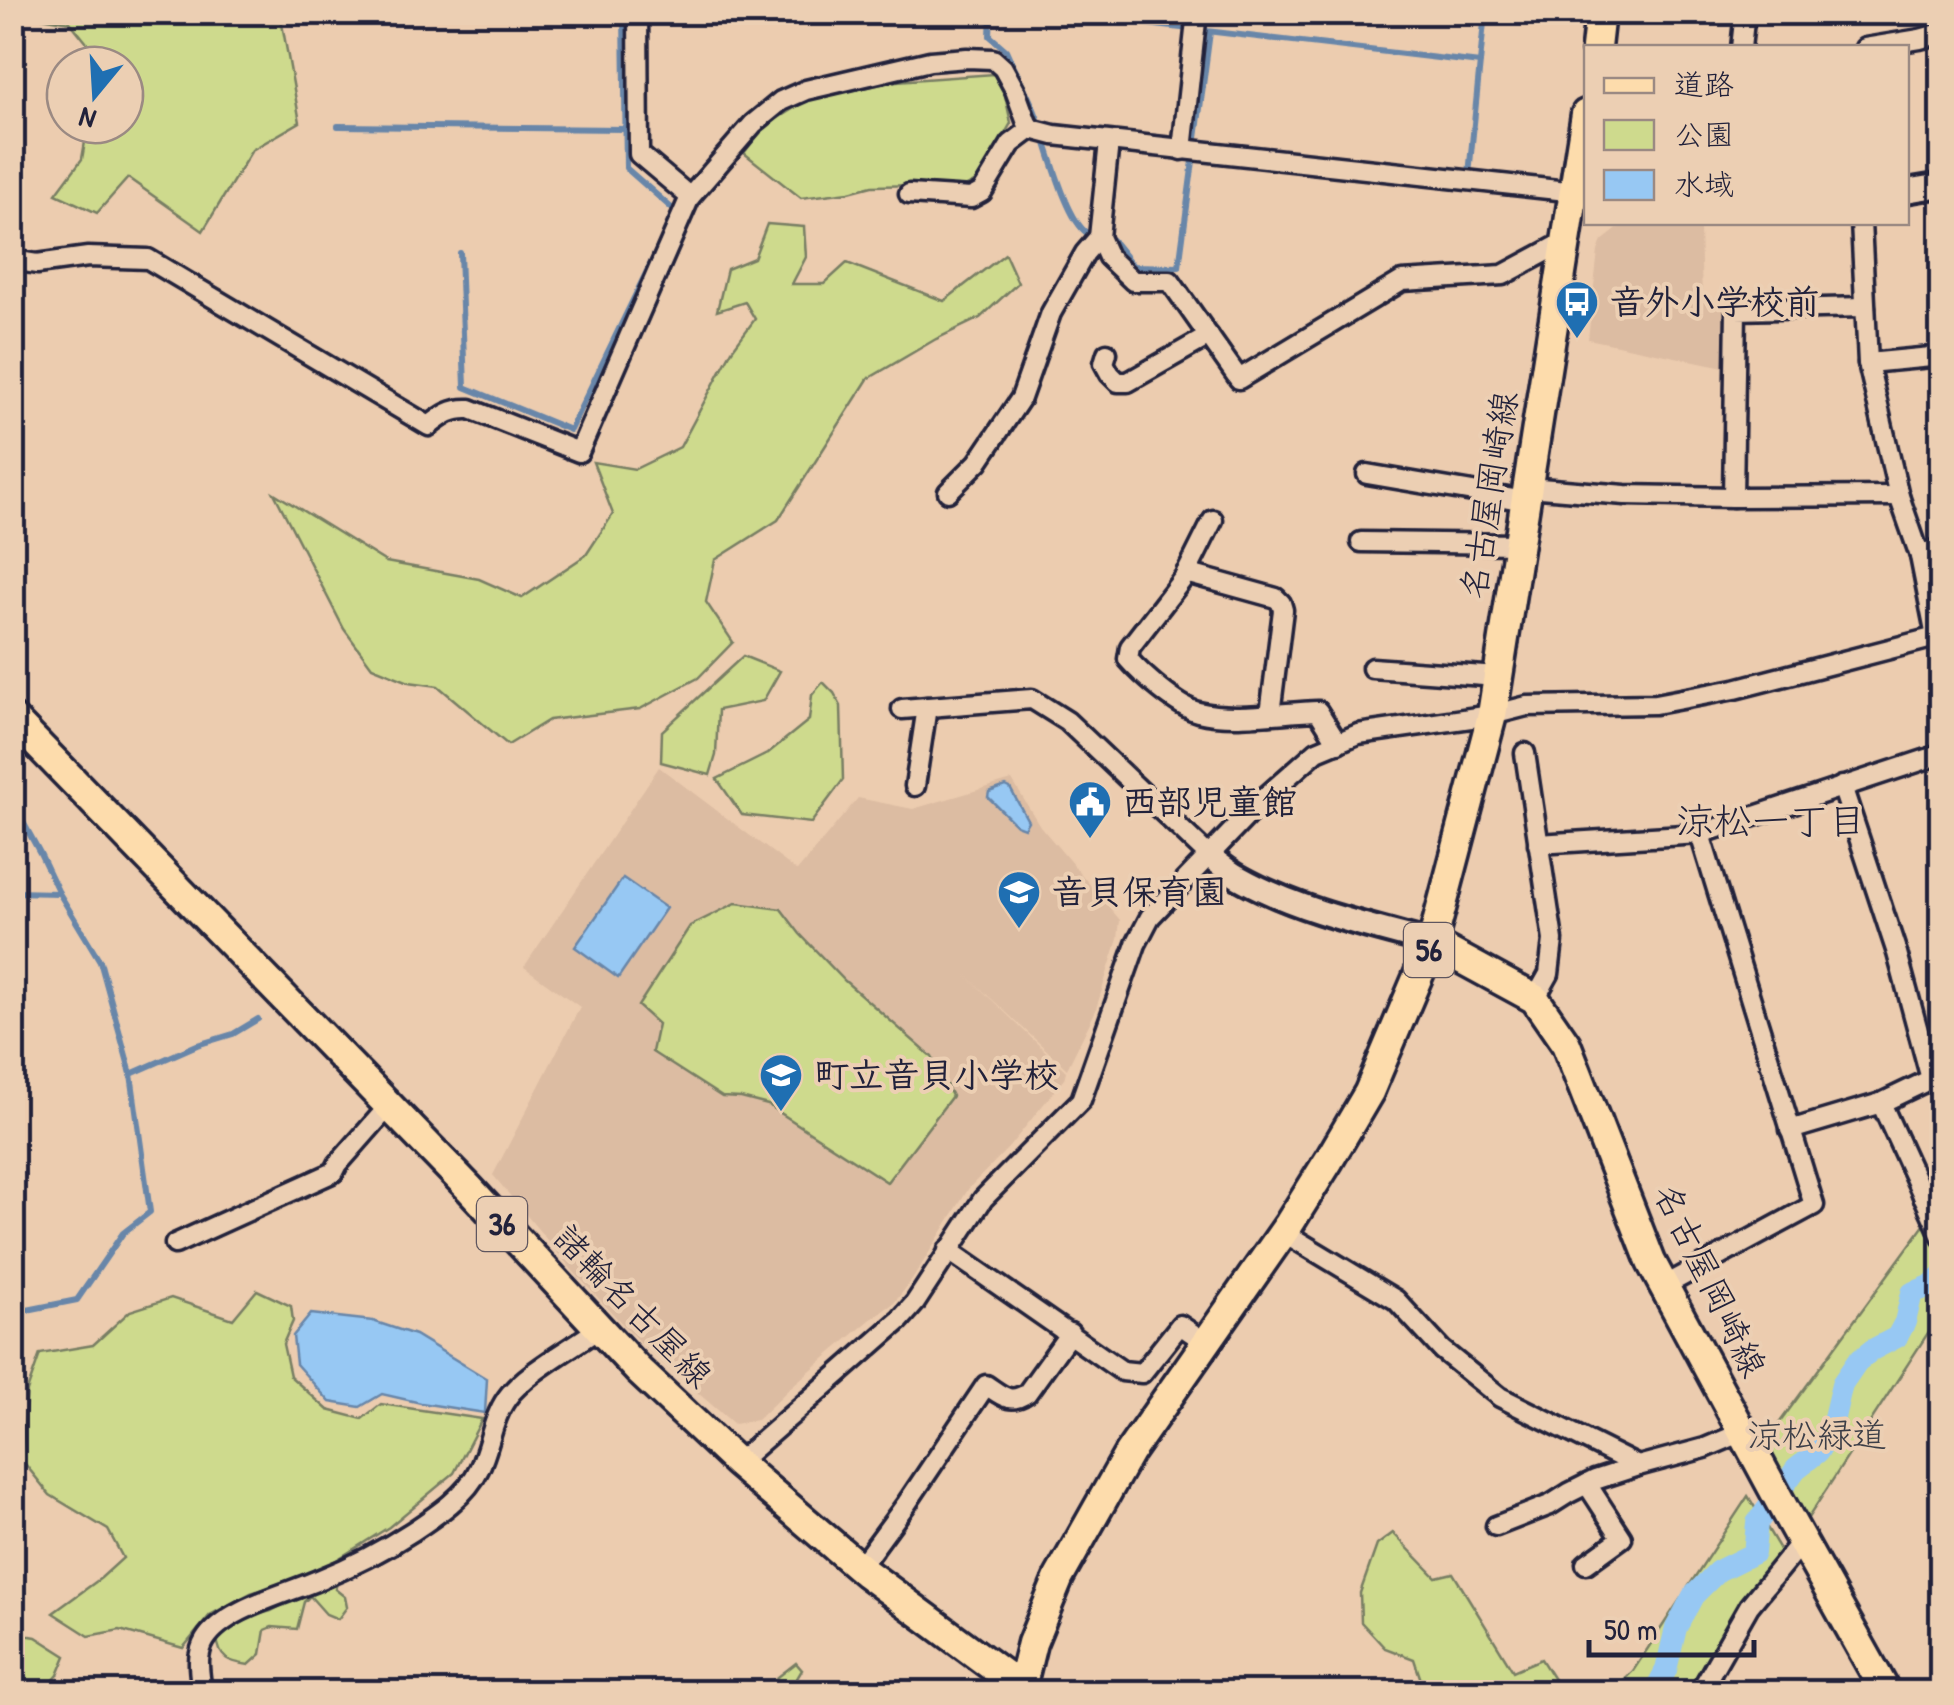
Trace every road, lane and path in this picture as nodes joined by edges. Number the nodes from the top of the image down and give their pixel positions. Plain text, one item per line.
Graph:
1 (638, 12) edge
2 (1197, 12) edge
3 (1600, 12) edge
4 (1745, 12) edge
5 (1942, 34) edge
6 (1596, 45) edge
7 (1741, 45) edge
8 (1883, 45) edge
9 (1032, 129) junction
10 (1109, 142) junction
11 (1584, 146) edge
12 (1182, 150) junction
13 (1942, 186) edge
14 (1909, 191) edge
15 (1581, 193) edge
16 (908, 194) dead end
17 (690, 197) junction
18 (1861, 225) edge
19 (1099, 237) junction
20 (1568, 240) junction
21 (12, 260) edge
22 (1866, 307) junction
23 (1209, 336) junction
24 (1107, 354) dead end
25 (1942, 356) edge
26 (1868, 363) junction
27 (1367, 474) dead end
28 (948, 492) dead end
29 (1527, 494) junction
30 (1899, 496) junction
31 (1733, 498) junction
32 (1213, 520) dead end
33 (1361, 542) dead end
34 (1519, 544) junction
35 (1942, 547) edge
36 (1920, 556) junction
37 (1186, 573) junction
38 (1939, 646) edge
39 (1372, 668) dead end
40 (1498, 677) junction
41 (927, 708) junction
42 (902, 709) dead end
43 (1270, 714) junction
44 (1492, 714) junction
45 (12, 718) edge
46 (1338, 743) junction
47 (1525, 753) dead end
48 (1942, 754) edge
49 (915, 786) dead end
50 (1842, 786) junction
51 (1700, 834) junction
52 (1538, 844) junction
53 (1208, 856) junction
54 (1432, 943) junction
55 (1535, 1000) junction
56 (1881, 1103) junction
57 (389, 1106) junction
58 (1790, 1130) junction
59 (1942, 1185) edge
60 (1923, 1196) junction
61 (1283, 1232) junction
62 (1942, 1237) edge
63 (175, 1244) dead end
64 (948, 1250) junction
65 (1664, 1286) junction
66 (598, 1328) junction
67 (1070, 1334) junction
68 (1205, 1342) junction
69 (1743, 1432) junction
70 (737, 1463) junction
71 (1638, 1466) junction
72 (1587, 1484) junction
73 (1496, 1526) dead end
74 (1796, 1530) junction
75 (1586, 1564) dead end
76 (860, 1567) junction
77 (1703, 1687) edge
78 (1023, 1691) edge
79 (202, 1692) edge
80 (1723, 1692) edge
81 (1886, 1692) edge

1 - 17 street
2 - 12 street
3 - 6 main road
4 - 7 street
5 - 8 street
9 - 10 street
9 - 16 street
9 - 17 street
10 - 12 street
10 - 19 street
11 - 15 main road, 名古屋岡崎線 / 56
12 - 15 street
13 - 14 street
15 - 20 main road, 名古屋岡崎線 / 56
17 - 21 street
18 - 22 street
19 - 23 street
19 - 28 street
20 - 23 street
20 - 29 main road, 名古屋岡崎線 / 56
22 - 26 street
22 - 31 street
23 - 24 street
25 - 26 street
26 - 30 street
27 - 29 street
29 - 31 street
29 - 34 main road, 名古屋岡崎線 / 56
30 - 31 street
30 - 36 street
32 - 37 street
33 - 34 street
34 - 40 main road, 名古屋岡崎線 / 56
35 - 36 street
36 - 38 street
37 - 43 street
37 - 43 street
38 - 44 street
39 - 40 street
40 - 44 main road, 名古屋岡崎線 / 56
41 - 42 street
41 - 49 street
41 - 53 street
43 - 46 street
44 - 46 street
44 - 54 main road, 名古屋岡崎線 / 56
45 - 57 main road, 諸輪名古屋線 / 36
46 - 53 street
47 - 52 street
48 - 50 street
50 - 51 street
50 - 56 street
51 - 52 street
51 - 58 street
52 - 55 street
53 - 54 street
53 - 64 street
54 - 55 main road, 名古屋岡崎線 / 56
54 - 61 main road, 名古屋岡崎線 / 56
55 - 65 main road, 名古屋岡崎線 / 56
56 - 58 street
56 - 60 street
57 - 63 street
57 - 66 main road, 諸輪名古屋線 / 36
58 - 65 street
59 - 60 street
60 - 62 street
61 - 68 main road, 名古屋岡崎線 / 56
61 - 71 street
64 - 67 street
64 - 70 street
65 - 69 main road, 名古屋岡崎線 / 56
66 - 70 main road, 諸輪名古屋線 / 36
66 - 79 street
67 - 68 street
67 - 76 street
68 - 78 main road, 名古屋岡崎線 / 56
69 - 71 street
69 - 74 main road, 名古屋岡崎線 / 56
70 - 76 main road, 諸輪名古屋線 / 36
71 - 72 street
72 - 73 street
72 - 75 street
74 - 77 street
74 - 81 main road, 名古屋岡崎線 / 56
76 - 78 main road, 諸輪名古屋線 / 36
77 - 80 street

